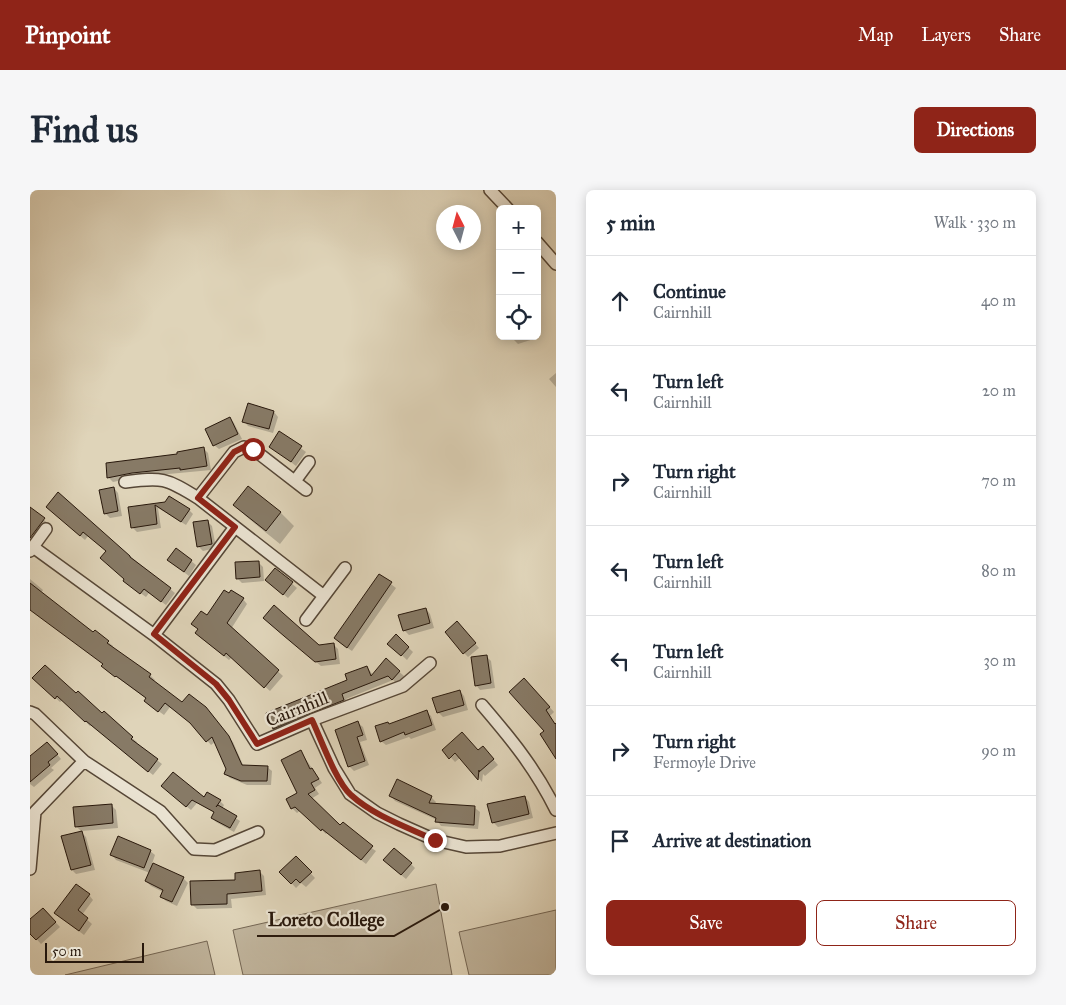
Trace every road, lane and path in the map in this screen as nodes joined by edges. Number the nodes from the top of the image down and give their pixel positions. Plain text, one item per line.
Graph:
1 (490, 190) edge
2 (504, 205) edge
3 (541, 247) edge
4 (556, 264) edge
5 (309, 462) dead end
6 (294, 481) junction
7 (125, 482) dead end
8 (306, 490) dead end
9 (198, 498) junction
10 (235, 527) junction
11 (46, 530) dead end
12 (32, 549) edge
13 (345, 568) dead end
14 (324, 596) junction
15 (306, 620) dead end
16 (154, 634) junction
17 (430, 663) dead end
18 (482, 705) dead end
19 (30, 712) edge
20 (312, 720) junction
21 (84, 760) junction
22 (556, 810) edge
23 (258, 832) dead end
24 (556, 833) edge
25 (30, 869) edge

1 - 2 street
3 - 4 street
5 - 6 street
6 - 8 street
6 - 9 street
7 - 9 street
9 - 10 street
10 - 14 street
10 - 16 street
11 - 12 street, Cairnhill
12 - 16 street, Cairnhill
13 - 14 street
14 - 15 street
16 - 20 street, Cairnhill
17 - 20 street, Cairnhill
18 - 22 street
19 - 21 street
20 - 24 street
21 - 23 street
21 - 25 street

